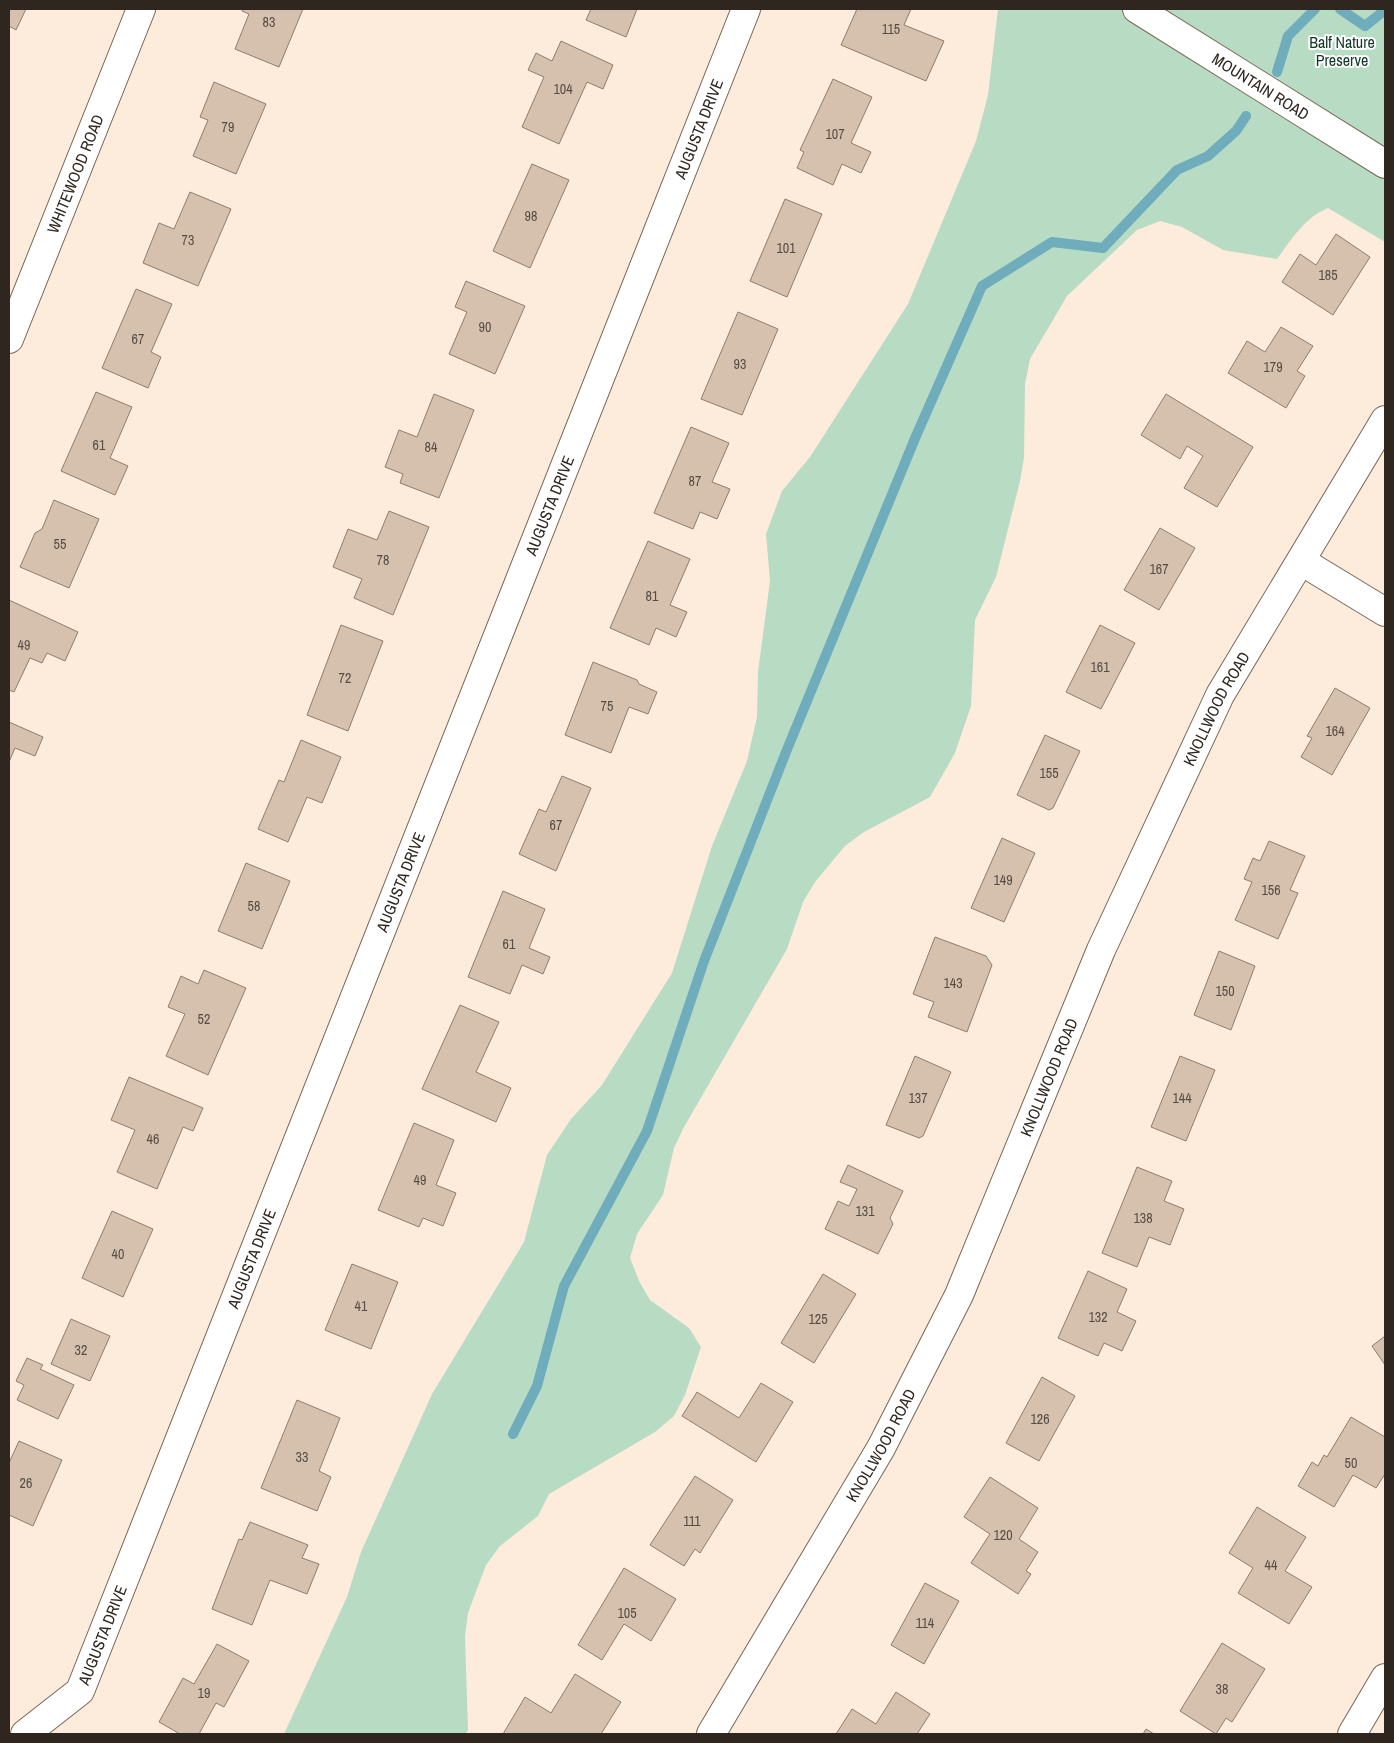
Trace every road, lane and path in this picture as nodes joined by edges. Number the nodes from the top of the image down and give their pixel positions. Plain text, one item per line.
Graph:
1 (141, 9) edge
2 (746, 9) edge
3 (1137, 9) edge
4 (1385, 164) edge
5 (9, 339) edge
6 (1385, 420) edge
7 (1302, 561) junction
8 (1385, 612) edge
9 (1385, 1678) edge
10 (25, 1734) edge
11 (711, 1734) edge
12 (1352, 1734) edge

1 - 5 street, WHITEWOOD ROAD
2 - 10 street, AUGUSTA DRIVE
3 - 4 street, MOUNTAIN ROAD
6 - 7 street, KNOLLWOOD ROAD
7 - 8 street
7 - 11 street, KNOLLWOOD ROAD
9 - 12 street

